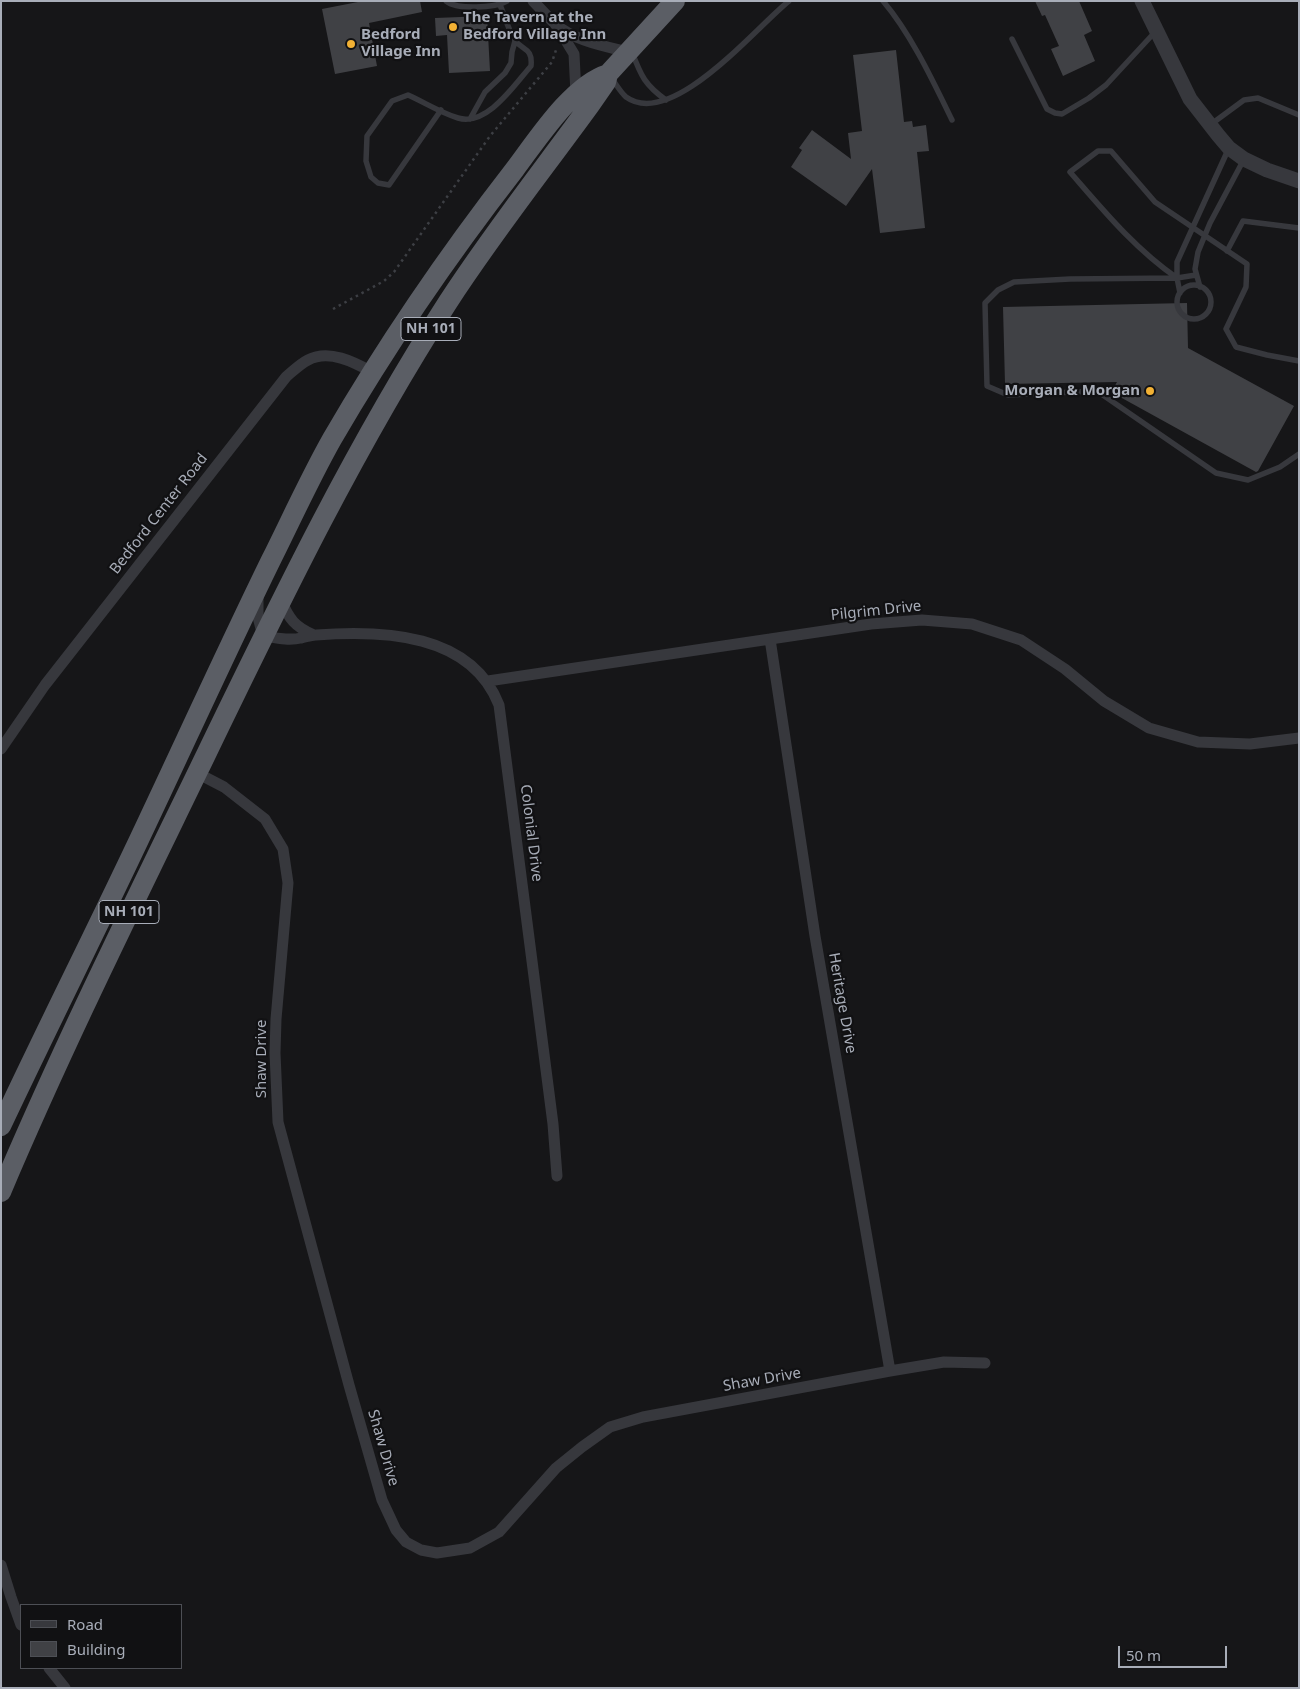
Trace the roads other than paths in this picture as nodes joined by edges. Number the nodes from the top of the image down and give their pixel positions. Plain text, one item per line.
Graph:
1 (446, 1) edge
2 (508, 1) edge
3 (533, 1) edge
4 (675, 1) edge
5 (789, 1) edge
6 (883, 1) edge
7 (1142, 1) edge
8 (478, 4) edge
9 (500, 5) junction
10 (556, 25) junction
11 (1156, 31) junction
12 (1012, 39) dead end
13 (515, 41) junction
14 (630, 50) junction
15 (608, 74) junction
16 (576, 94) junction
17 (666, 100) junction
18 (441, 110) junction
19 (1299, 115) edge
20 (470, 119) junction
21 (952, 120) dead end
22 (1210, 125) junction
23 (1229, 148) junction
24 (1244, 159) junction
25 (1299, 182) edge
26 (1192, 228) junction
27 (1299, 228) edge
28 (1205, 236) junction
29 (1228, 251) junction
30 (1196, 274) junction
31 (1176, 278) junction
32 (1200, 287) junction
33 (1180, 293) junction
34 (1299, 361) edge
35 (372, 372) junction
36 (1299, 454) edge
37 (257, 588) junction
38 (281, 600) junction
39 (314, 635) junction
40 (264, 636) junction
41 (770, 639) junction
42 (488, 681) junction
43 (1299, 738) edge
44 (1, 749) edge
45 (197, 773) junction
46 (1, 1126) edge
47 (557, 1176) dead end
48 (1, 1192) edge
49 (984, 1363) dead end
50 (890, 1371) junction
51 (1, 1565) edge
52 (20, 1622) edge
53 (50, 1669) edge
54 (65, 1688) edge

1 - 8 lane
2 - 9 lane
3 - 10 street
4 - 14 highway, NH 101
5 - 17 lane
6 - 21 lane
7 - 11 street
8 - 9 lane
9 - 13 lane
10 - 14 street
10 - 16 street
11 - 12 lane
11 - 22 street
13 - 20 lane
13 - 20 lane
14 - 15 highway, NH 101
14 - 17 lane
15 - 16 highway, NH 101
15 - 17 lane
15 - 38 highway, NH 101
16 - 35 highway, NH 101
18 - 18 lane
18 - 20 lane
19 - 22 lane
22 - 23 street
23 - 24 street
23 - 26 lane
24 - 25 street
24 - 28 lane
26 - 28 lane
26 - 31 lane
26 - 31 lane
27 - 29 lane
28 - 29 lane
28 - 30 lane
29 - 34 lane
30 - 31 lane
30 - 32 lane
31 - 33 lane
31 - 36 lane
32 - 33 lane
32 - 33 lane
35 - 37 highway, NH 101
35 - 44 street, Bedford Center Road
37 - 40 street
37 - 46 highway, NH 101
38 - 39 street
38 - 40 highway, NH 101
39 - 40 street, Colonial Drive
39 - 42 street, Colonial Drive
40 - 45 highway, NH 101
41 - 42 street, Pilgrim Drive
41 - 43 street, Pilgrim Drive
41 - 50 street, Heritage Drive
42 - 47 street, Colonial Drive
45 - 48 highway, NH 101
45 - 50 street, Shaw Drive
49 - 50 street, Shaw Drive
51 - 52 street
53 - 54 street

